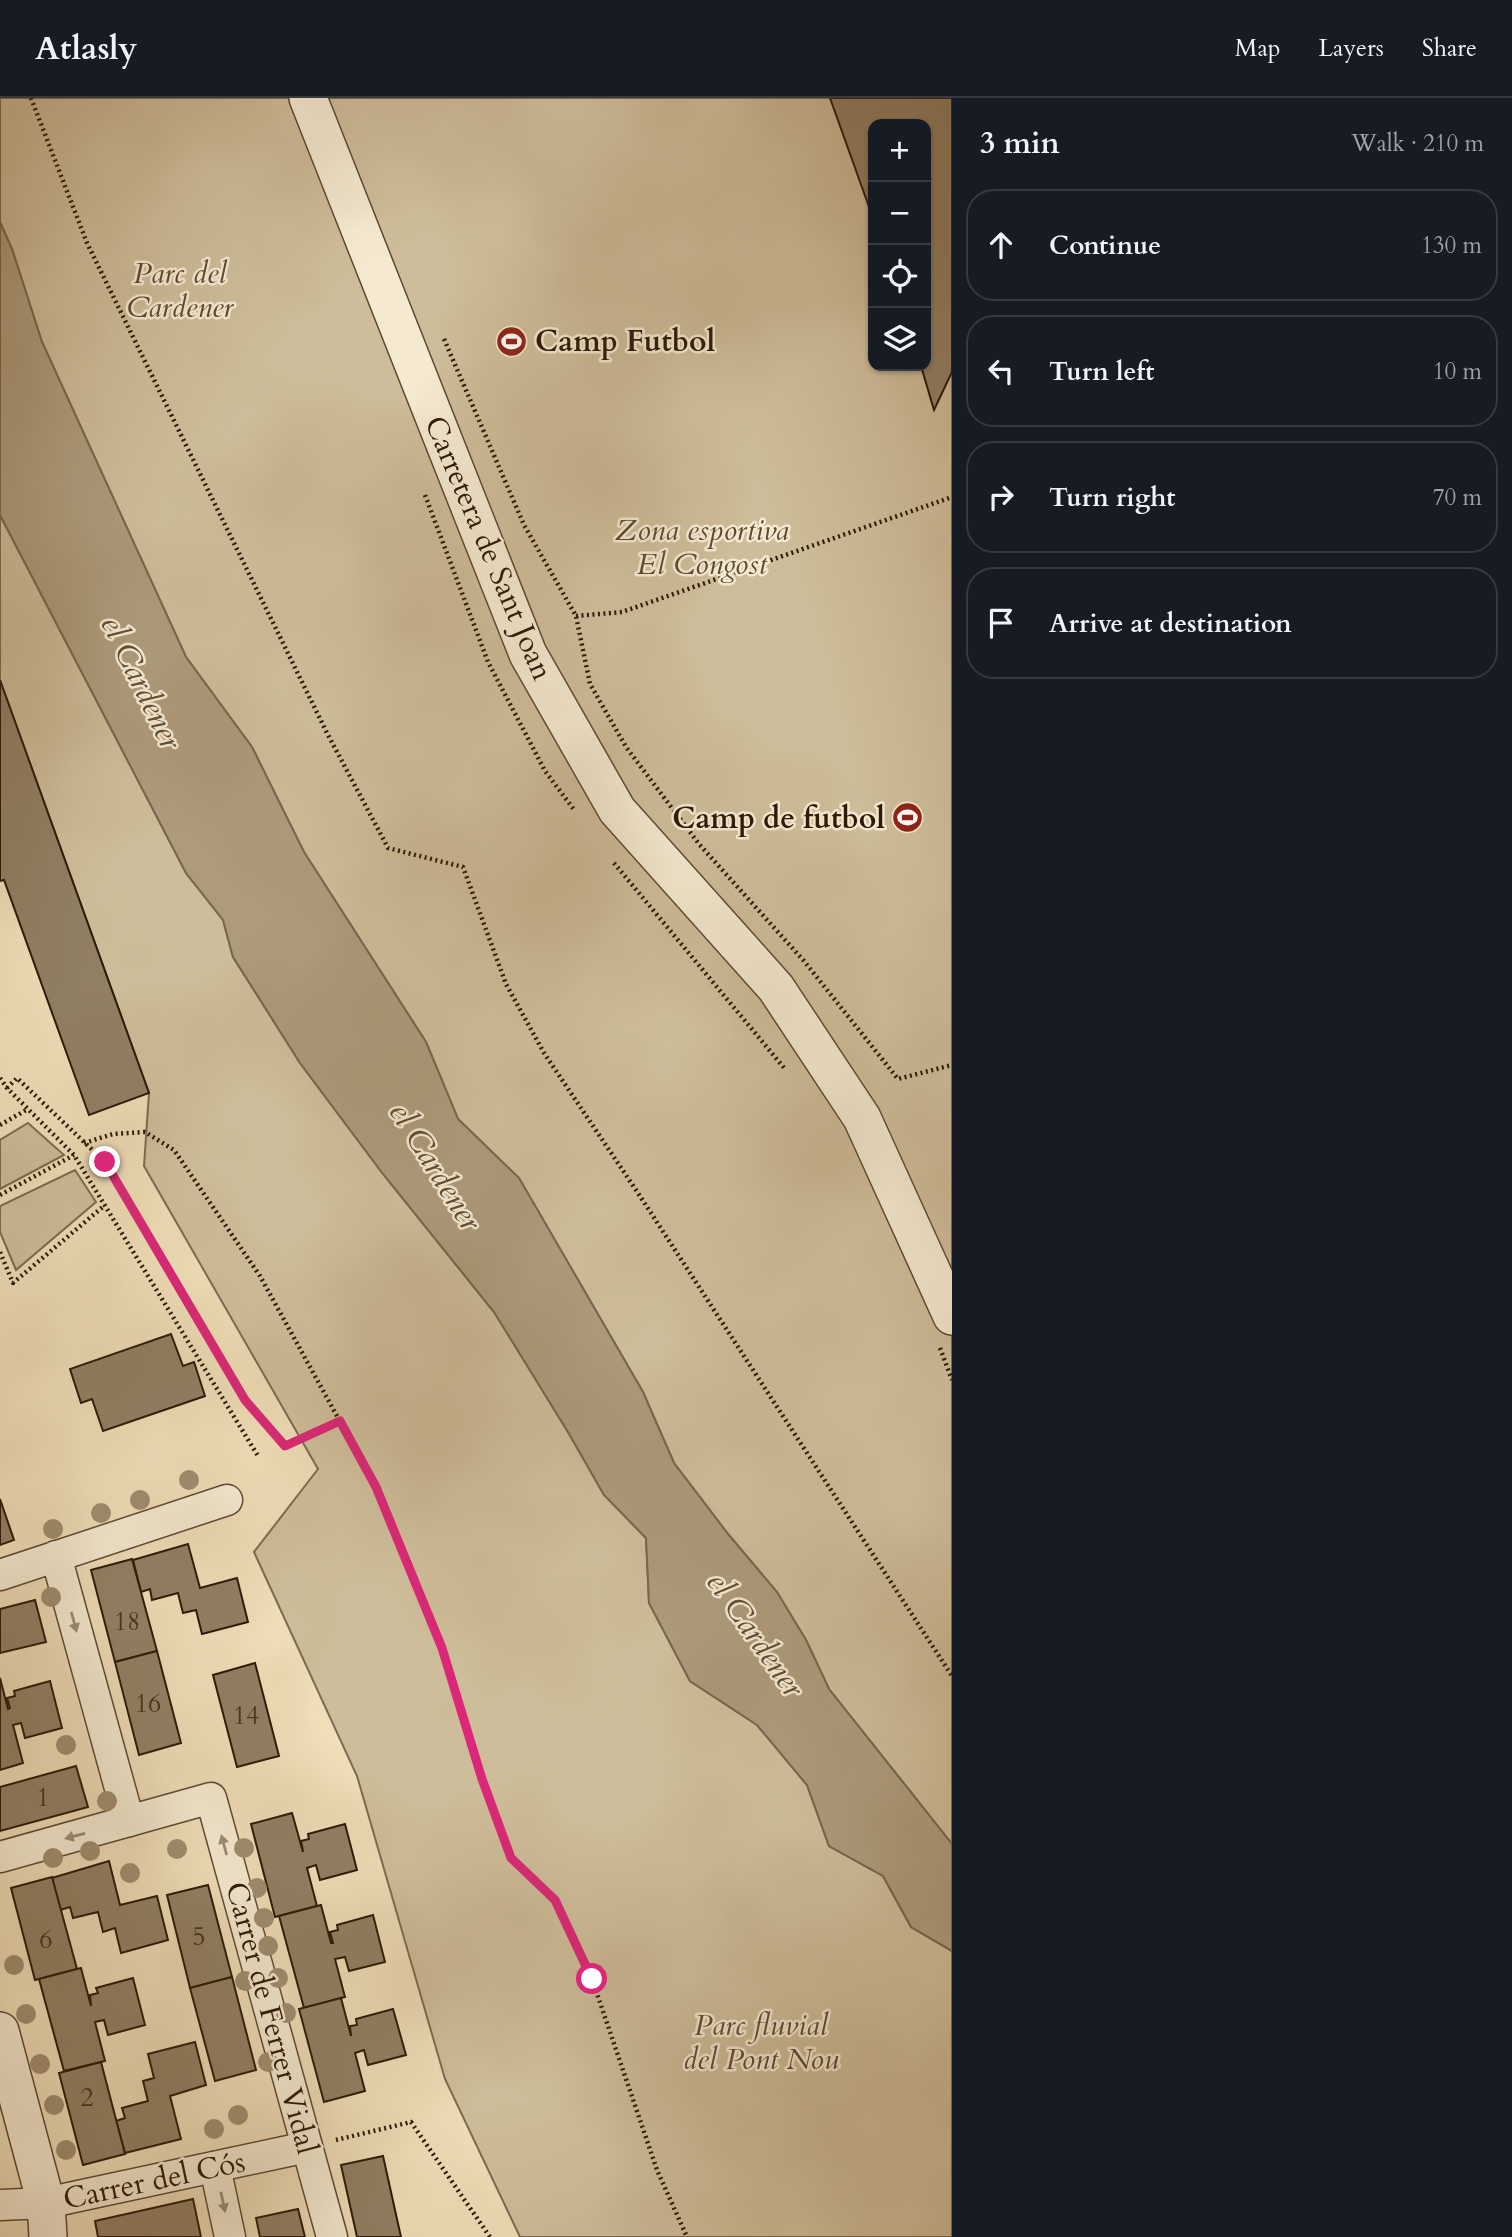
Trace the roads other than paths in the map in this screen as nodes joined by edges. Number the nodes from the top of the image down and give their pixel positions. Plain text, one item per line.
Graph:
1 (308, 98) edge
2 (952, 1316) edge
3 (227, 1500) dead end
4 (56, 1556) junction
5 (0, 1575) edge
6 (129, 1821) junction
7 (0, 1857) edge
8 (0, 2031) edge
9 (307, 2147) junction
10 (215, 2167) junction
11 (0, 2205) edge
12 (47, 2220) edge
13 (230, 2237) edge
14 (332, 2237) edge

1 - 2 street, Carretera de Sant Joan
3 - 4 street
4 - 5 street
4 -> 6 street
6 -> 7 street
9 -> 6 street, Carrer de Ferrer Vidal
8 - 12 street
9 - 10 street, Carrer del Cós
9 - 14 street, Carrer de Ferrer Vidal
10 - 12 street, Carrer del Cós
10 -> 13 street
11 - 12 street, Carrer del Cós

